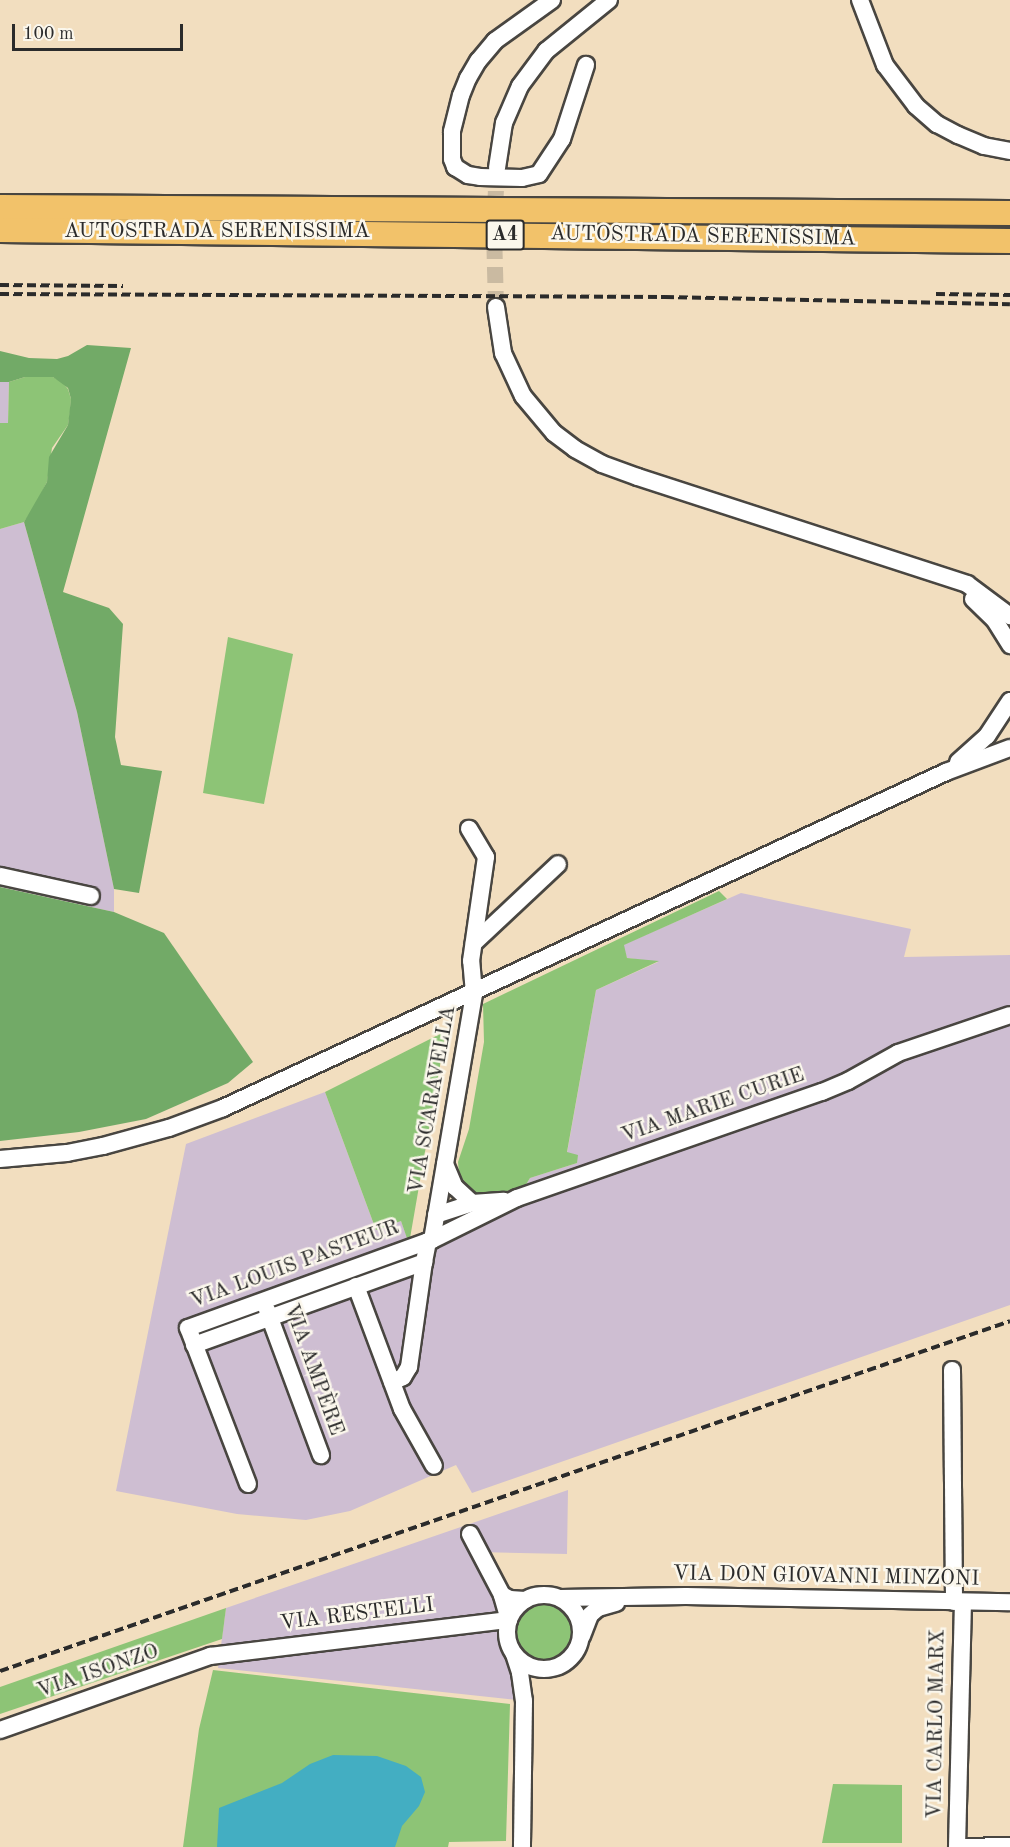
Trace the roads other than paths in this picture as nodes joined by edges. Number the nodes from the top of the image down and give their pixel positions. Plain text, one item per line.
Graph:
1 (552, 0) edge
2 (609, 0) edge
3 (860, 0) edge
4 (586, 65) dead end
5 (1010, 151) edge
6 (497, 168) tunnel mouth
7 (0, 207) edge
8 (1010, 213) edge
9 (0, 230) edge
10 (1010, 241) edge
11 (495, 307) tunnel mouth
12 (953, 579) junction
13 (1010, 616) edge
14 (1010, 645) edge
15 (1010, 701) edge
16 (1010, 748) edge
17 (946, 772) junction
18 (469, 829) dead end
19 (558, 864) dead end
20 (0, 876) edge
21 (91, 896) dead end
22 (474, 943) junction
23 (474, 993) junction
24 (1010, 1015) edge
25 (0, 1159) edge
26 (445, 1164) junction
27 (516, 1198) junction
28 (472, 1203) junction
29 (436, 1215) junction
30 (430, 1240) junction
31 (424, 1262) junction
32 (355, 1268) junction
33 (359, 1286) junction
34 (264, 1301) junction
35 (270, 1318) junction
36 (194, 1345) junction
37 (952, 1370) dead end
38 (392, 1382) junction
39 (321, 1455) dead end
40 (434, 1466) dead end
41 (248, 1484) dead end
42 (470, 1534) dead end
43 (502, 1595) junction
44 (560, 1598) junction
45 (640, 1598) junction
46 (525, 1600) junction
47 (1010, 1602) edge
48 (958, 1603) junction
49 (509, 1620) junction
50 (581, 1638) junction
51 (514, 1654) junction
52 (210, 1656) joint
53 (550, 1669) junction
54 (524, 1701) junction
55 (0, 1730) edge
56 (1010, 1846) edge
57 (522, 1847) edge
58 (957, 1847) edge
59 (973, 1847) edge

1 - 4 street
2 - 6 street
3 - 5 street
7 - 8 highway, AUTOSTRADA SERENISSIMA / A4
9 - 10 highway, AUTOSTRADA SERENISSIMA / A4
11 - 12 street
12 - 13 street
12 - 14 street
15 - 17 street
16 - 17 street
17 - 23 street
18 - 22 street, VIA SCARAVELLA
19 - 22 street
20 - 21 street
22 - 23 street, VIA SCARAVELLA
23 - 25 street
23 - 26 street, VIA SCARAVELLA
24 - 27 street, VIA MARIE CURIE
26 - 28 street
26 - 29 street, VIA SCARAVELLA
27 - 28 street
27 - 30 street, VIA MARIE CURIE
28 - 29 street
29 - 30 street, VIA SCARAVELLA
30 - 31 street, VIA SCARAVELLA
30 - 32 street, VIA LOUIS PASTEUR
31 - 33 street, VIA LOUIS PASTEUR
31 - 38 street, VIA SCARAVELLA
32 - 33 street
32 - 34 street, VIA LOUIS PASTEUR
33 - 35 street, VIA LOUIS PASTEUR
33 - 38 street
34 - 35 street, VIA AMPÈRE
34 - 36 street, VIA LOUIS PASTEUR
35 - 36 street, VIA LOUIS PASTEUR
35 - 39 street, VIA AMPÈRE
36 - 41 street
37 - 48 street, VIA CARLO MARX
38 - 40 street
42 - 43 street
43 - 46 street
43 - 49 street
44 - 45 street, VIA DON GIOVANNI MINZONI
44 - 46 street
44 - 50 street
45 - 48 street, VIA DON GIOVANNI MINZONI
45 - 50 street, VIA DON GIOVANNI MINZONI
46 - 49 street
47 - 48 street, VIA DON GIOVANNI MINZONI
48 - 58 street, VIA CARLO MARX
49 - 51 street
49 - 52 street, VIA RESTELLI
50 - 53 street
51 - 53 street
51 - 54 street
52 - 55 street, VIA ISONZO
53 - 54 street
54 - 57 street
56 - 59 street

